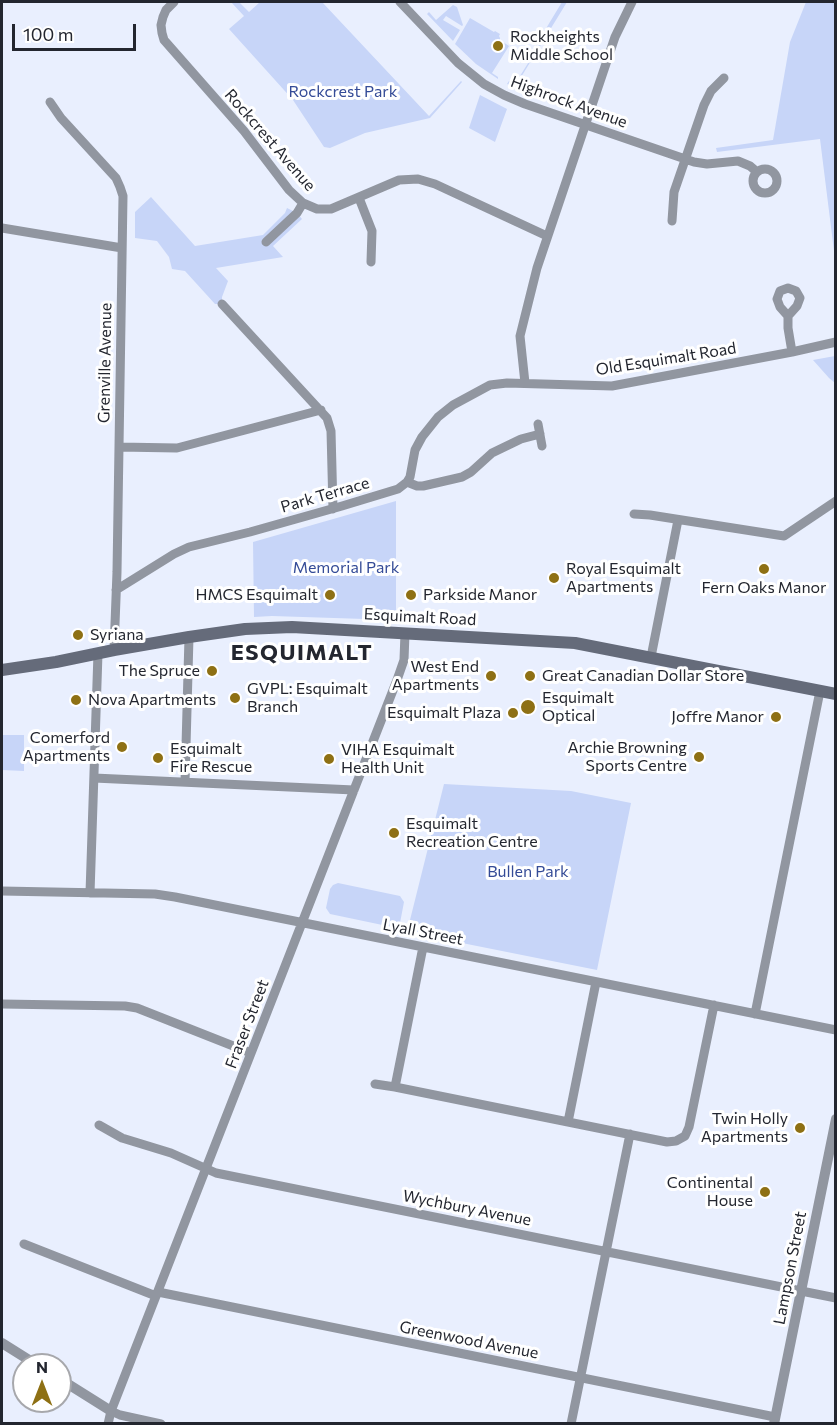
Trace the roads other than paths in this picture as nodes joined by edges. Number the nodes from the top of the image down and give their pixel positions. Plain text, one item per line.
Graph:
1 (174, 2) edge
2 (400, 2) edge
3 (632, 2) edge
4 (724, 78) dead end
5 (50, 102) dead end
6 (585, 124) junction
7 (686, 159) junction
8 (757, 172) dead end
9 (359, 198) junction
10 (303, 203) junction
11 (672, 221) dead end
12 (2, 228) edge
13 (547, 236) junction
14 (266, 242) dead end
15 (122, 248) junction
16 (371, 262) dead end
17 (222, 304) dead end
18 (788, 316) dead end
19 (836, 342) edge
20 (792, 352) junction
21 (525, 383) junction
22 (321, 410) junction
23 (542, 446) dead end
24 (119, 447) junction
25 (407, 482) junction
26 (836, 501) edge
27 (333, 508) junction
28 (634, 514) dead end
29 (678, 520) junction
30 (116, 590) junction
31 (405, 633) junction
32 (189, 637) junction
33 (114, 650) junction
34 (98, 653) junction
35 (651, 657) junction
36 (2, 670) edge
37 (820, 691) junction
38 (836, 694) edge
39 (94, 778) junction
40 (185, 782) junction
41 (354, 790) junction
42 (2, 891) edge
43 (90, 893) junction
44 (303, 923) junction
45 (423, 947) junction
46 (596, 982) junction
47 (2, 1004) edge
48 (714, 1005) junction
49 (755, 1014) junction
50 (836, 1030) edge
51 (251, 1053) junction
52 (375, 1084) dead end
53 (395, 1087) junction
54 (836, 1119) edge
55 (568, 1122) junction
56 (99, 1125) dead end
57 (630, 1134) junction
58 (206, 1168) junction
59 (24, 1244) dead end
60 (606, 1252) junction
61 (801, 1291) junction
62 (157, 1294) junction
63 (836, 1298) edge
64 (2, 1343) edge
65 (18, 1353) edge
66 (580, 1377) junction
67 (72, 1387) edge
68 (111, 1411) junction
69 (775, 1420) edge
70 (108, 1424) edge
71 (160, 1424) edge
72 (571, 1424) edge

1 - 10 street, Rockcrest Avenue
2 - 6 street, Highrock Avenue
3 - 6 street
4 - 7 street
5 - 15 street, Grenville Avenue
6 - 7 street, Highrock Avenue
6 - 13 street
7 - 8 street, Highrock Avenue
7 - 11 street
9 - 10 street, Rockcrest Avenue
9 - 13 street, Rockcrest Avenue
9 - 16 street
10 - 14 street
12 - 15 street
13 - 21 street
15 - 24 street, Grenville Avenue
17 - 22 street
18 - 20 street
19 - 20 street, Old Esquimalt Road
20 - 21 street, Old Esquimalt Road
21 - 25 street, Old Esquimalt Road
22 - 24 street
22 - 27 street
23 - 25 street, Park Terrace
24 - 30 street, Grenville Avenue
25 - 27 street, Park Terrace
26 - 29 street
27 - 30 street, Park Terrace
28 - 29 street
29 - 35 street
30 - 33 street, Grenville Avenue
31 - 32 main road, Esquimalt Road
31 - 35 main road, Esquimalt Road
31 - 41 street, Fraser Street
32 - 33 main road, Esquimalt Road
32 - 40 street
33 - 34 main road, Esquimalt Road
34 - 36 main road, Esquimalt Road
34 - 39 street
35 - 37 main road, Esquimalt Road
37 - 38 main road, Esquimalt Road
37 - 49 street
39 - 40 street
39 - 43 street
40 - 41 street
41 - 44 street, Fraser Street
42 - 43 street, Lyall Street
43 - 44 street, Lyall Street
44 - 45 street, Lyall Street
44 - 51 street, Fraser Street
45 - 46 street, Lyall Street
45 - 53 street
46 - 48 street, Lyall Street
46 - 55 street
47 - 51 street
48 - 49 street, Lyall Street
48 - 57 street
49 - 50 street, Lyall Street
51 - 58 street, Fraser Street
52 - 53 street
53 - 55 street
54 - 61 street, Lampson Street
55 - 57 street
56 - 58 street, Wychbury Avenue
57 - 60 street
58 - 60 street, Wychbury Avenue
58 - 62 street, Fraser Street
59 - 62 street, Greenwood Avenue
60 - 61 street, Wychbury Avenue
60 - 66 street
61 - 63 street, Wychbury Avenue
61 - 69 street, Lampson Street
62 - 66 street, Greenwood Avenue
62 - 68 street, Fraser Street
64 - 65 street
66 - 69 street, Greenwood Avenue
66 - 72 street
67 - 68 street
68 - 70 street, Fraser Street
68 - 71 street

